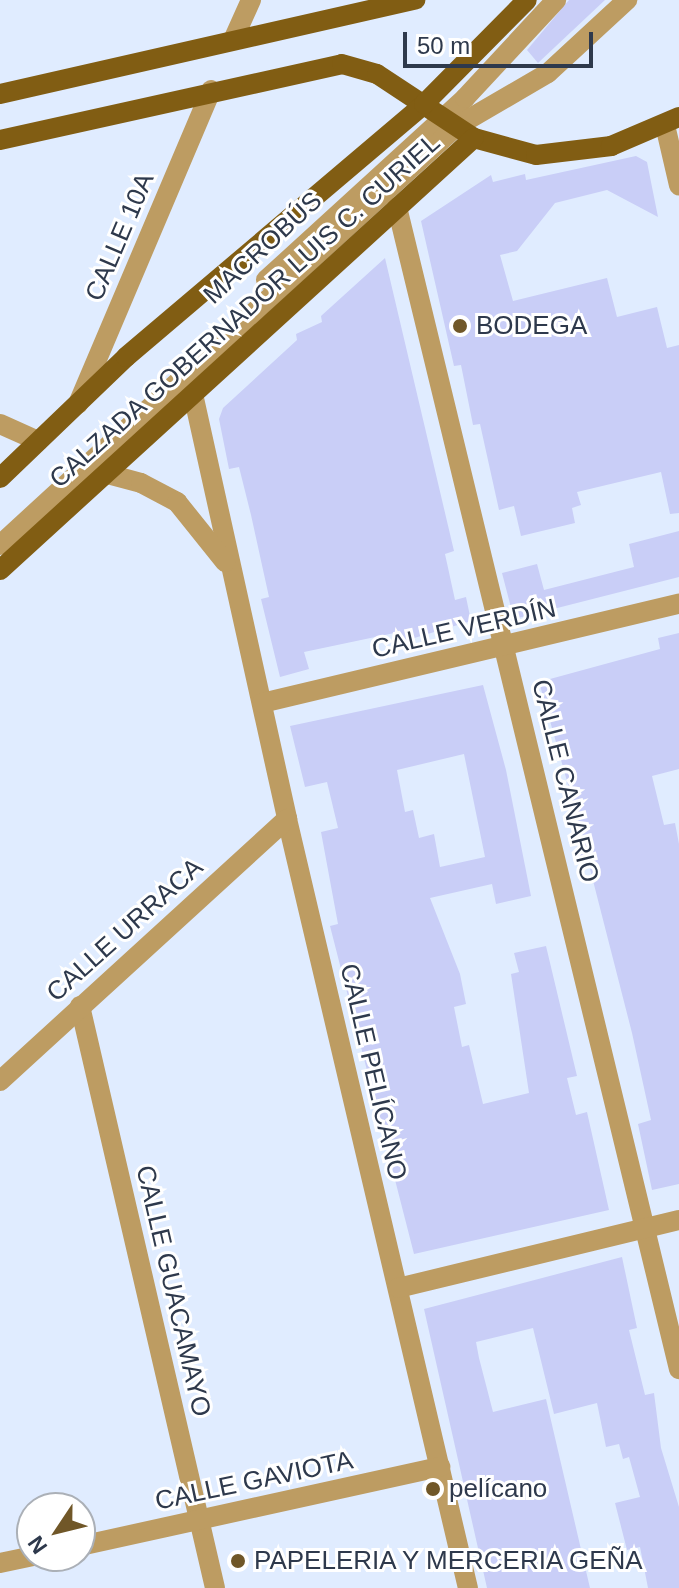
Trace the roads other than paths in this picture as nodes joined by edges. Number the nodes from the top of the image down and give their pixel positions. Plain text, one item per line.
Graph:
1 (251, 0) edge
2 (415, 0) edge
3 (527, 0) edge
4 (556, 0) edge
5 (627, 0) edge
6 (233, 40) junction
7 (211, 90) junction
8 (0, 94) edge
9 (424, 104) junction
10 (450, 121) junction
11 (672, 121) edge
12 (474, 138) junction
13 (0, 140) edge
14 (679, 185) edge
15 (397, 207) junction
16 (193, 394) junction
17 (78, 404) junction
18 (0, 424) edge
19 (38, 441) junction
20 (104, 473) junction
21 (0, 478) edge
22 (0, 530) edge
23 (0, 545) edge
24 (229, 568) junction
25 (0, 570) edge
26 (679, 604) edge
27 (506, 645) junction
28 (262, 703) junction
29 (287, 819) junction
30 (80, 1006) junction
31 (0, 1081) edge
32 (679, 1220) edge
33 (646, 1228) junction
34 (398, 1288) junction
35 (679, 1369) edge
36 (440, 1467) junction
37 (199, 1519) junction
38 (96, 1542) edge
39 (215, 1588) edge
40 (468, 1588) edge

1 - 6 street
2 - 6 main road
3 - 9 main road, CALZADA GOBERNADOR LUIS C. CURIEL
4 - 10 street, MACROBÚS
5 - 10 street, MACROBÚS
6 - 8 main road
7 - 9 main road
7 - 13 main road
7 - 17 street, CALLE 10A
9 - 10 main road
9 - 17 main road, CALZADA GOBERNADOR LUIS C. CURIEL
10 - 12 main road
10 - 22 street, MACROBÚS
10 - 23 street, MACROBÚS
11 - 12 main road, CALZADA GOBERNADOR LUIS C. CURIEL
11 - 14 street
12 - 15 main road, CALZADA GOBERNADOR LUIS C. CURIEL
15 - 16 main road, CALZADA GOBERNADOR LUIS C. CURIEL
15 - 27 street, CALLE CANARIO
16 - 20 main road, CALZADA GOBERNADOR LUIS C. CURIEL
16 - 24 street, CALLE PELÍCANO
17 - 19 main road, CALZADA GOBERNADOR LUIS C. CURIEL
18 - 19 street
19 - 21 main road, CALZADA GOBERNADOR LUIS C. CURIEL
20 - 24 street, CALLE PELÍCANO
20 - 25 main road, CALZADA GOBERNADOR LUIS C. CURIEL
24 - 28 street, CALLE PELÍCANO
26 - 27 street, CALLE VERDÍN
27 - 28 street, CALLE VERDÍN
27 - 33 street, CALLE CANARIO
28 - 29 street, CALLE PELÍCANO
29 - 30 street, CALLE URRACA
29 - 34 street, CALLE PELÍCANO
30 - 31 street, CALLE URRACA
30 - 37 street, CALLE GUACAMAYO
32 - 33 street
33 - 34 street
33 - 35 street, CALLE CANARIO
34 - 36 street, CALLE PELÍCANO
36 - 37 street, CALLE GAVIOTA
36 - 40 street, CALLE PELÍCANO
37 - 38 street, CALLE GAVIOTA
37 - 39 street, CALLE GUACAMAYO

